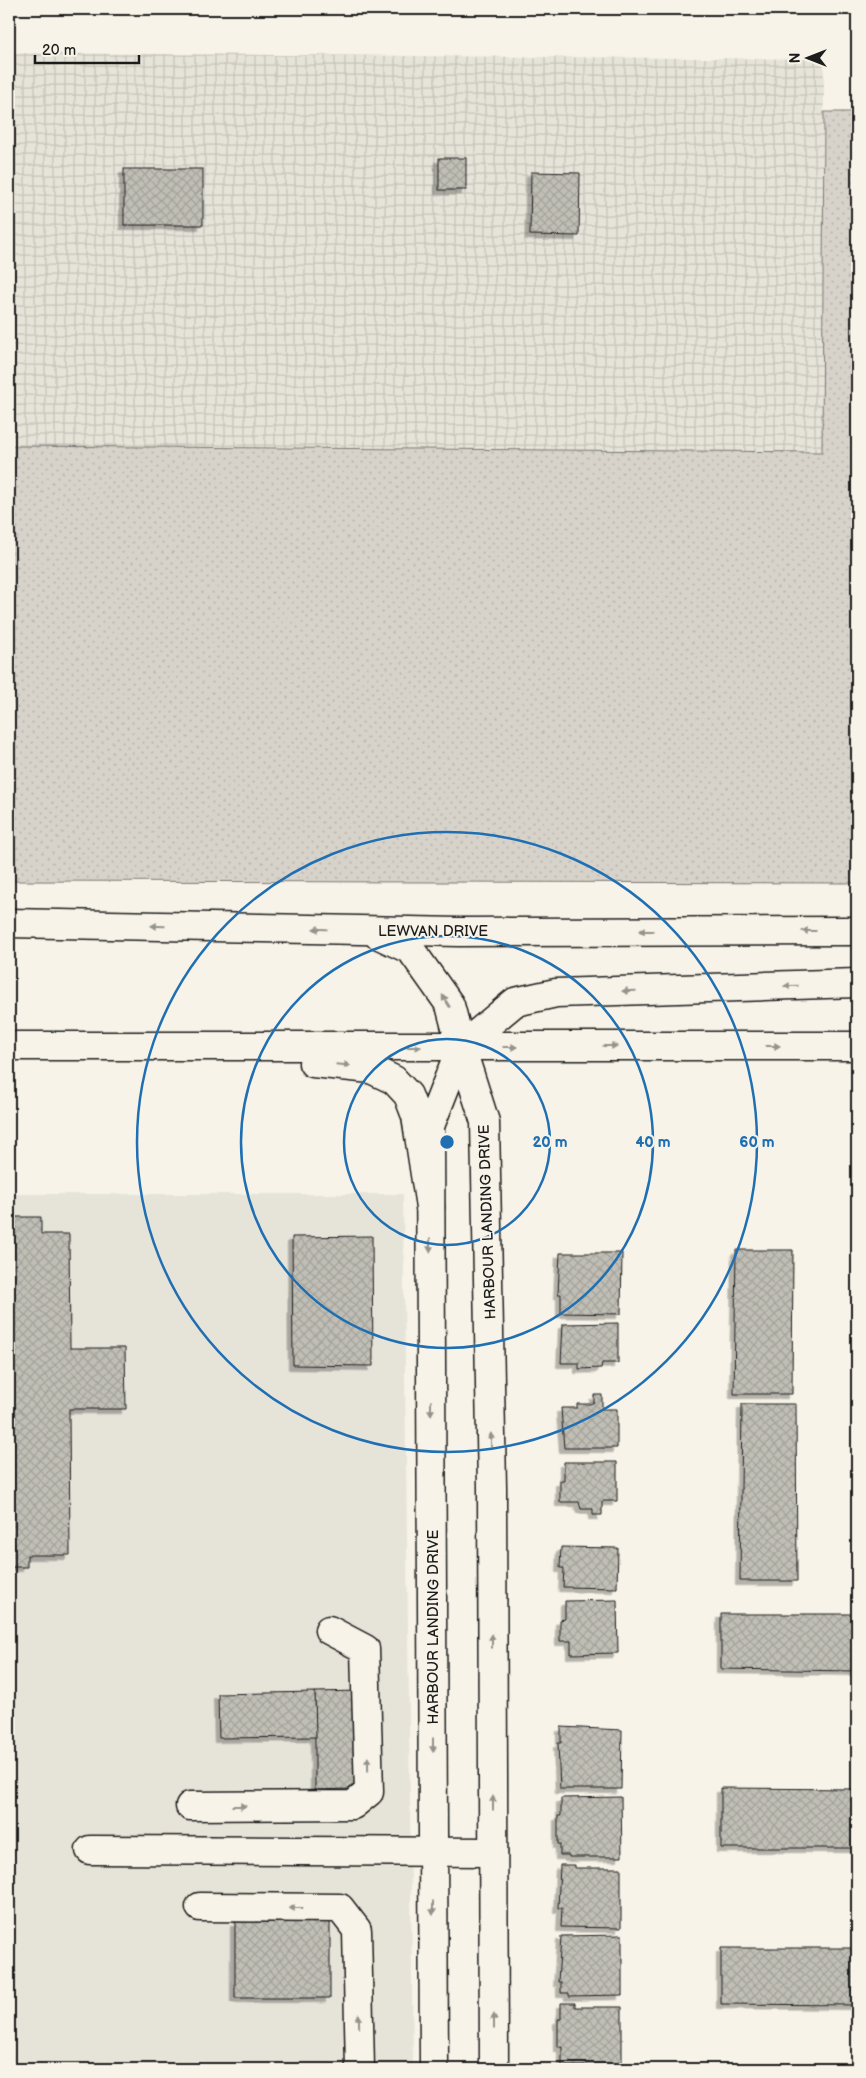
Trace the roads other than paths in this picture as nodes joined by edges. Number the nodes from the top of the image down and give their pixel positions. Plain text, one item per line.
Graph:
1 (9, 923) edge
2 (369, 930) junction
3 (857, 931) edge
4 (857, 984) edge
5 (9, 1046) edge
6 (50, 1046) junction
7 (857, 1046) edge
8 (461, 1047) junction
9 (430, 1207) junction
10 (329, 1630) dead end
11 (190, 1806) dead end
12 (90, 1850) dead end
13 (432, 1852) junction
14 (493, 1852) junction
15 (200, 1907) dead end
16 (360, 2069) edge
17 (434, 2069) edge
18 (494, 2069) edge

2 -> 1 main road, LEWVAN DRIVE
3 -> 2 main road, LEWVAN DRIVE
8 -> 2 main road
4 -> 8 main road
5 - 6 main road
6 -> 8 main road
6 -> 9 main road
8 -> 7 main road
8 - 9 main road, HARBOUR LANDING DRIVE
14 -> 8 main road, HARBOUR LANDING DRIVE
9 -> 13 main road, HARBOUR LANDING DRIVE
11 -> 10 main road
12 - 13 main road
13 - 14 main road
13 -> 17 main road, HARBOUR LANDING DRIVE
18 -> 14 main road, HARBOUR LANDING DRIVE
16 -> 15 main road

